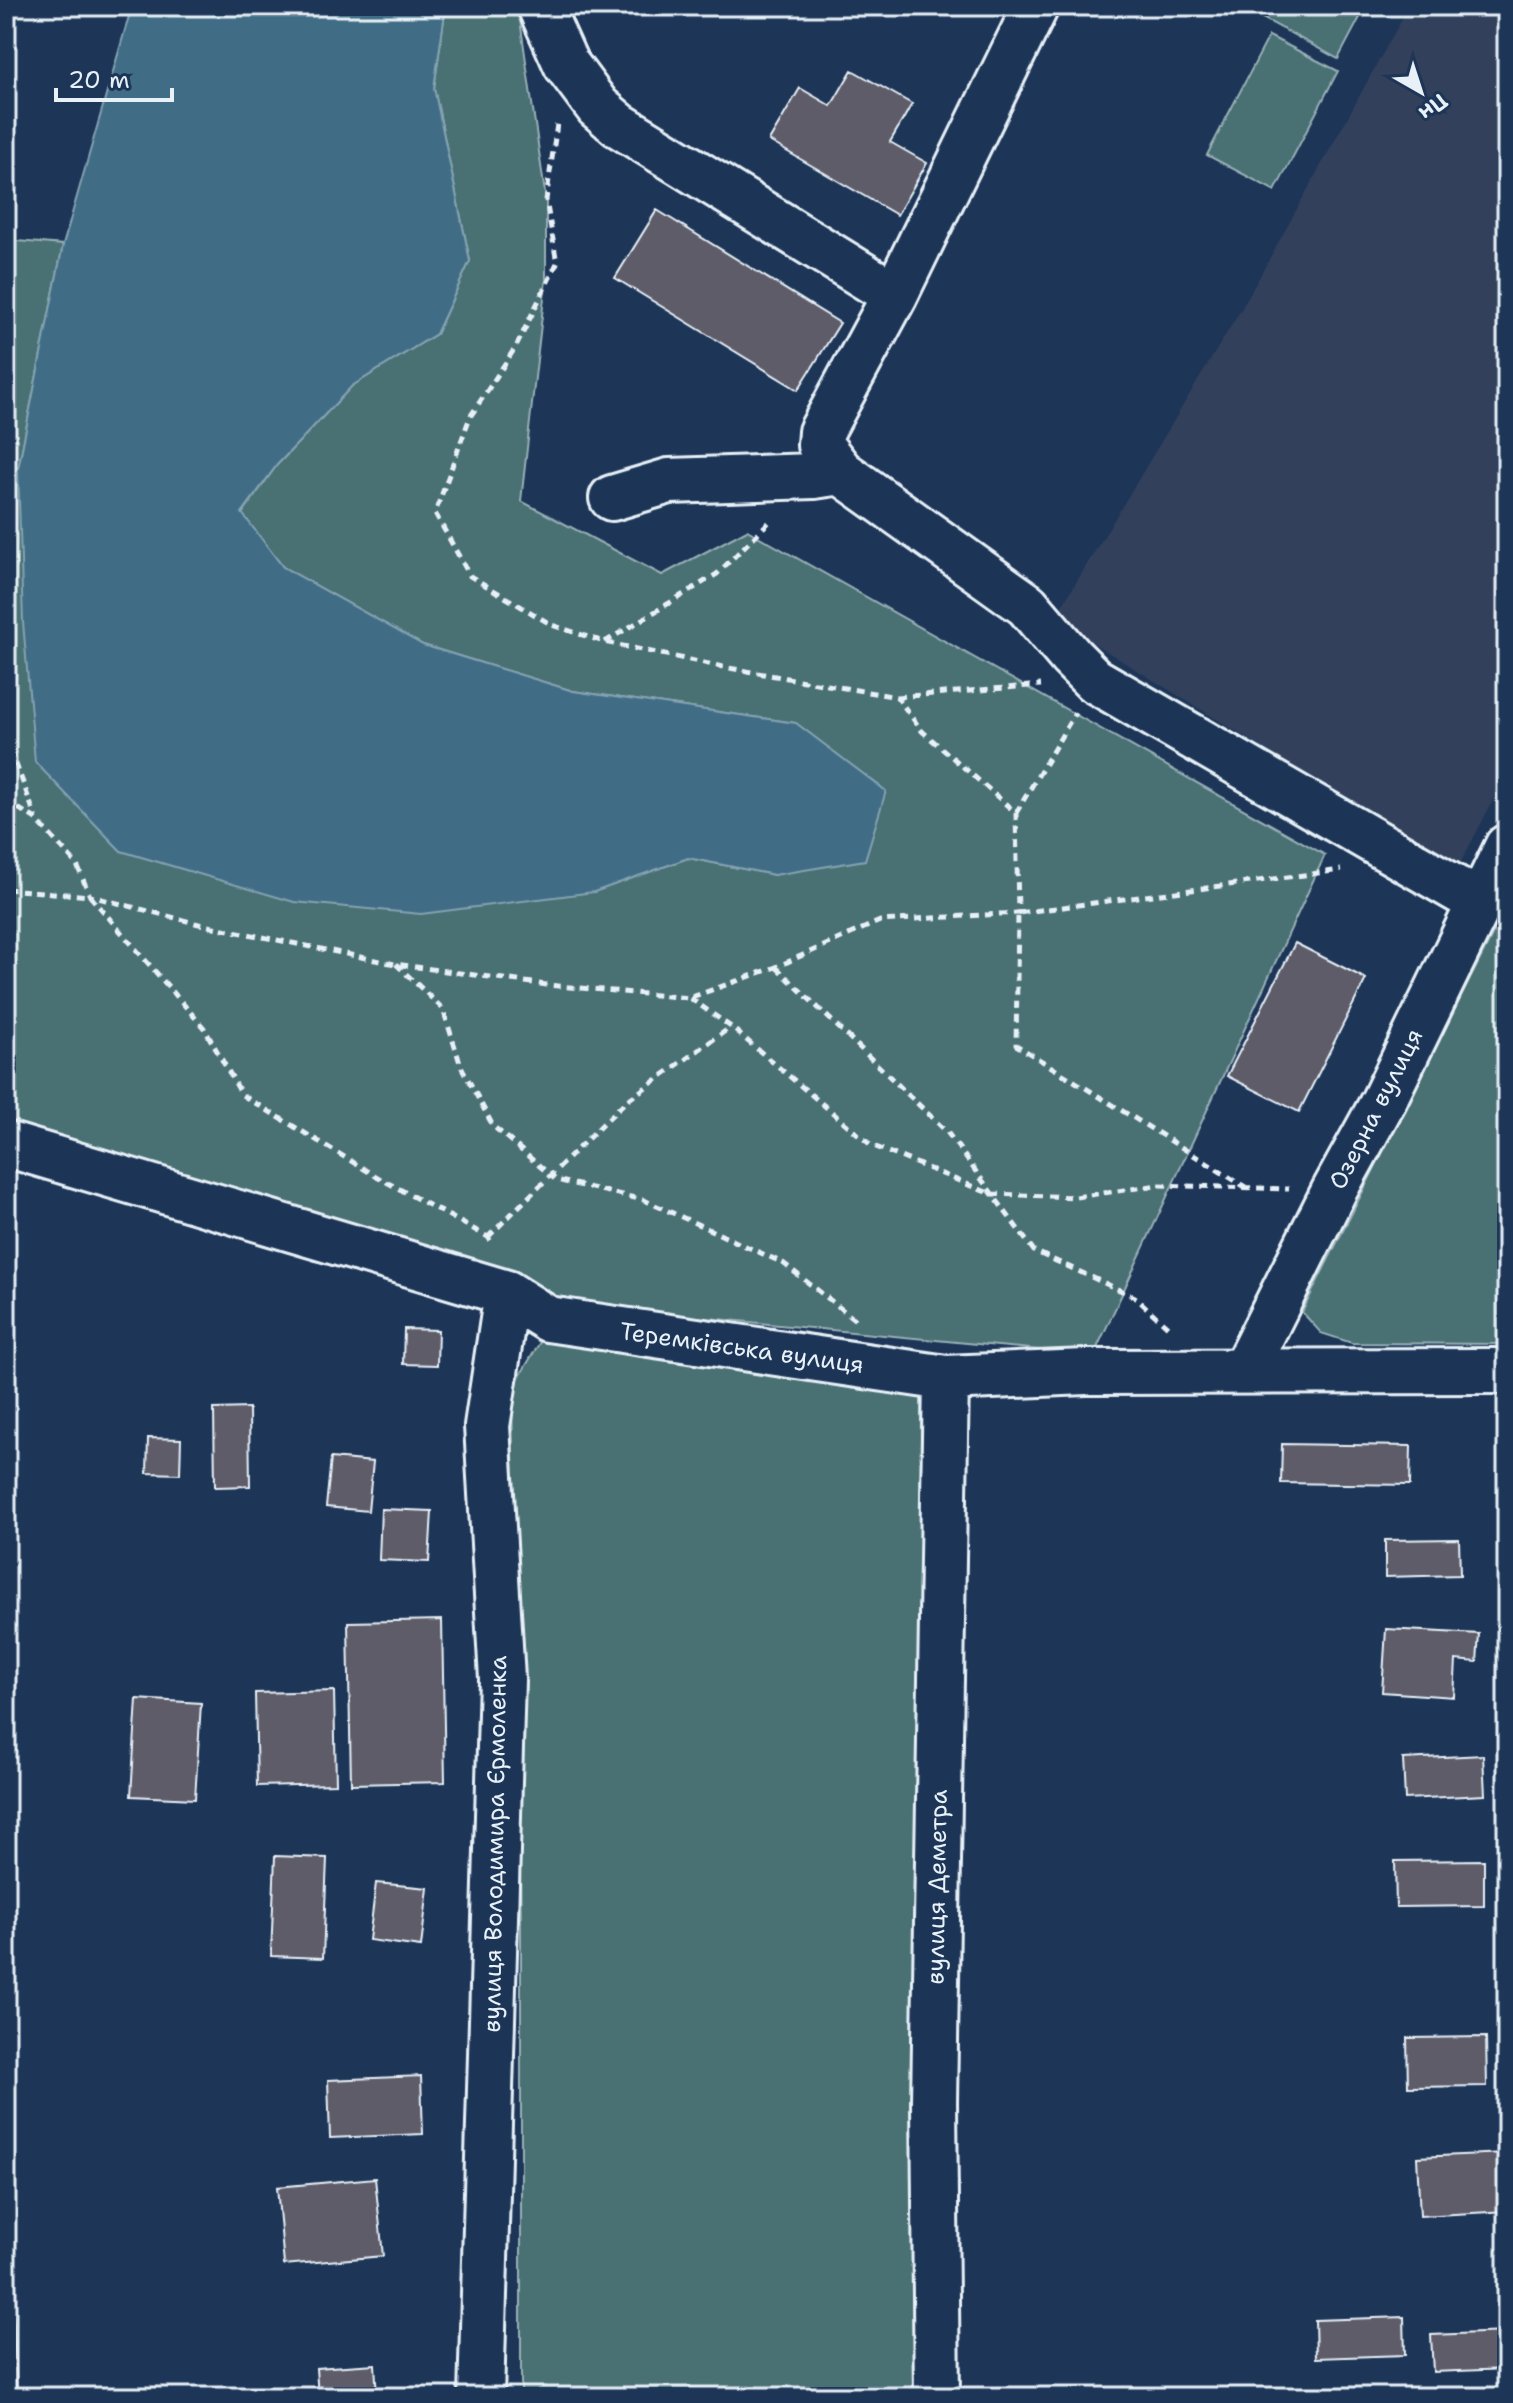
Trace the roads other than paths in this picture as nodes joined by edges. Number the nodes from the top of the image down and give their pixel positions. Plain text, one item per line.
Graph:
1 (540, 6) edge
2 (1036, 6) edge
3 (895, 295) junction
4 (841, 472) junction
5 (612, 498) dead end
6 (1507, 847) edge
7 (1479, 902) junction
8 (6, 1144) edge
9 (507, 1293) junction
10 (1230, 1371) junction
11 (1507, 1371) edge
12 (946, 1378) junction
13 (481, 2397) edge
14 (937, 2397) edge

1 - 3 street
2 - 3 street
3 - 4 street
4 - 5 street
4 - 7 street
6 - 7 street, Озерна вулиця
7 - 10 street, Озерна вулиця
8 - 9 street, Теремківська вулиця
9 - 12 street, Теремківська вулиця
9 - 13 street, вулиця Володимира Єрмоленка
10 - 11 street, Теремківська вулиця
10 - 12 street, Теремківська вулиця
12 - 14 street, вулиця Деметра

